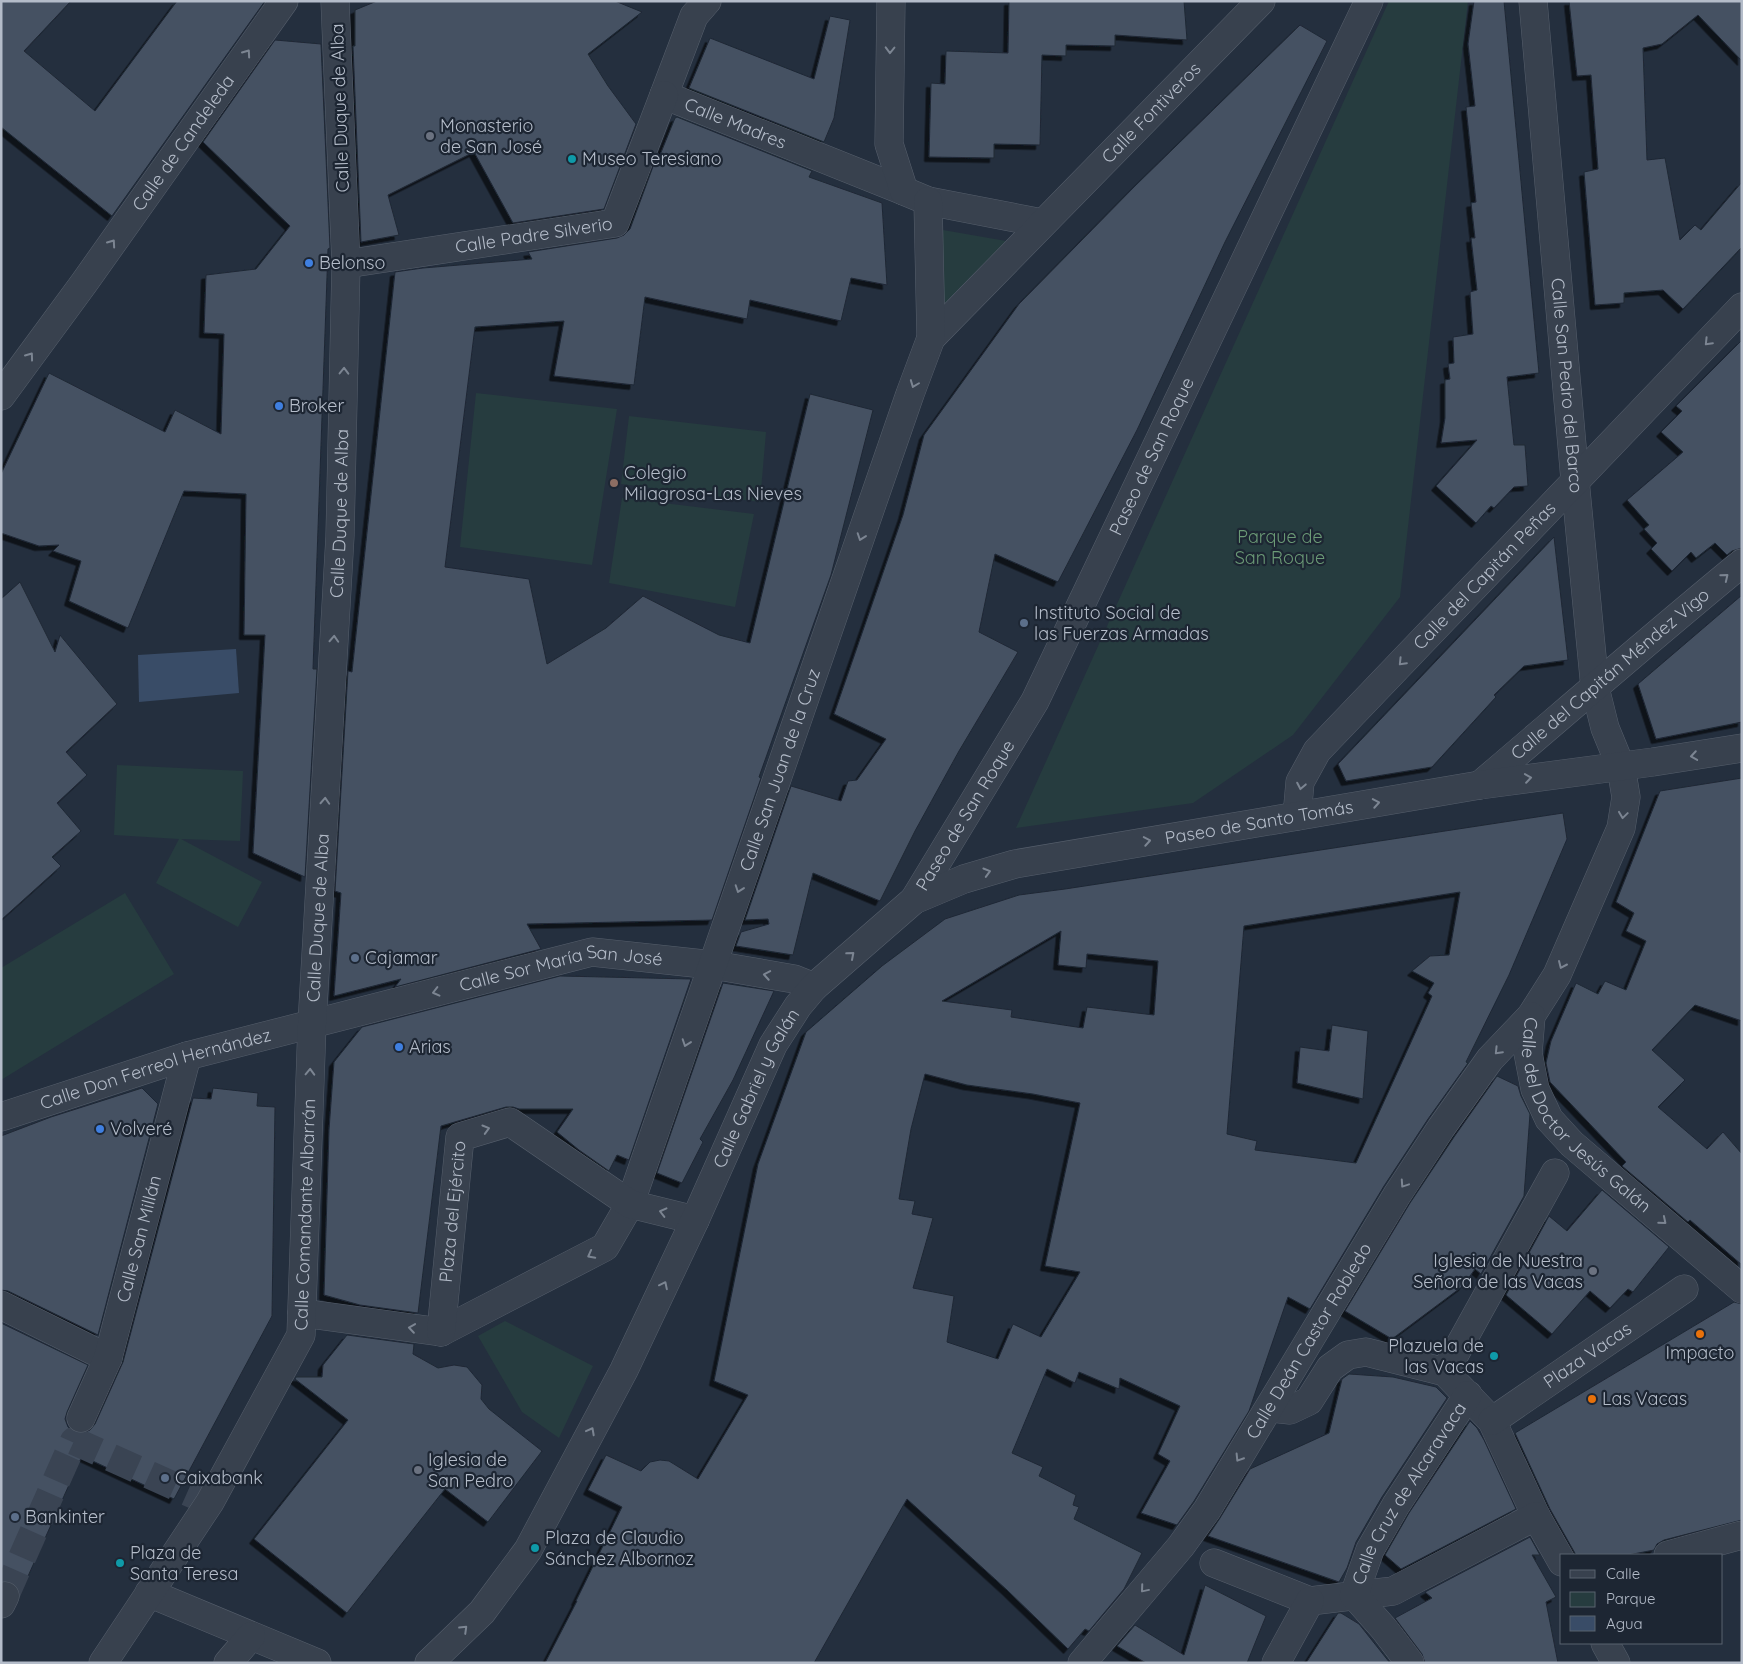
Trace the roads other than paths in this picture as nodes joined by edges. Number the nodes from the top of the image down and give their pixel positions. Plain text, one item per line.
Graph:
1 (284, 1) edge
2 (335, 1) edge
3 (707, 1) edge
4 (891, 1) edge
5 (1260, 1) edge
6 (1368, 1) edge
7 (1533, 1) edge
8 (664, 95) junction
9 (916, 196) junction
10 (1042, 223) junction
11 (346, 264) junction
12 (1742, 307) edge
13 (931, 338) junction
14 (1, 396) edge
15 (1575, 480) junction
16 (1742, 563) edge
17 (1595, 688) junction
18 (1742, 748) edge
19 (1621, 767) junction
20 (1480, 785) junction
21 (1297, 816) junction
22 (914, 900) junction
23 (713, 965) junction
24 (814, 987) junction
25 (1531, 1016) junction
26 (312, 1024) junction
27 (187, 1056) junction
28 (1, 1118) edge
29 (1555, 1173) dead end
30 (630, 1204) junction
31 (696, 1220) junction
32 (1684, 1289) dead end
33 (1742, 1289) edge
34 (1, 1305) edge
35 (302, 1313) junction
36 (441, 1332) junction
37 (108, 1358) junction
38 (1444, 1372) junction
39 (1468, 1396) junction
40 (1270, 1408) junction
41 (81, 1418) dead end
42 (1492, 1421) junction
43 (1536, 1516) junction
44 (1742, 1535) edge
45 (1672, 1554) edge
46 (1560, 1558) edge
47 (1214, 1563) dead end
48 (149, 1594) junction
49 (1354, 1595) junction
50 (1310, 1601) junction
51 (251, 1636) junction
52 (1606, 1644) edge
53 (103, 1663) edge
54 (228, 1663) edge
55 (317, 1663) edge
56 (429, 1663) edge
57 (1082, 1663) edge
58 (1276, 1663) edge
59 (1410, 1663) edge
60 (1616, 1663) edge

14 -> 1 street, Calle de Candeleda
2 - 11 street, Calle Duque de Alba
3 - 8 street, Calle Madres
4 -> 9 street, Calle San Juan de la Cruz
5 - 10 street, Calle Fontiveros
6 - 22 street, Paseo de San Roque
7 - 15 street, Calle San Pedro del Barco
8 - 9 street, Calle Madres
8 - 11 street, Calle Padre Silverio
9 - 10 street
9 - 13 street, Calle San Juan de la Cruz
10 - 13 street, Calle San Juan de la Cruz
26 -> 11 street, Calle Duque de Alba
12 -> 15 street, Calle del Capitán Peñas
13 -> 23 street, Calle San Juan de la Cruz
15 - 17 street, Calle San Pedro del Barco
15 -> 21 street, Calle del Capitán Peñas
17 -> 16 street, Calle del Capitán Méndez Vigo
17 - 19 street, Calle San Pedro del Barco
17 - 20 street, Calle del Capitán Méndez Vigo
18 -> 19 street, Paseo de Santo Tomás
20 -> 19 street, Paseo de Santo Tomás
19 -> 25 street, Calle del Doctor Jesús Galán
21 -> 20 street, Paseo de Santo Tomás
22 -> 21 street, Paseo de Santo Tomás
24 -> 22 street, Paseo de Santo Tomás
24 -> 23 street, Calle Sor María San José
23 -> 26 street, Calle Sor María San José
23 -> 30 street, Calle San Juan de la Cruz
24 - 31 street, Calle Gabriel y Galán
25 -> 33 street, Calle del Doctor Jesús Galán
25 -> 40 street, Calle Deán Castor Robledo
26 - 27 street, Calle Don Ferreol Hernández
35 -> 26 street, Calle Comandante Albarrán
27 - 28 street, Calle Don Ferreol Hernández
27 - 37 street, Calle San Millán
29 - 38 street
31 -> 30 street, Plaza del Ejército
30 -> 36 street
36 -> 30 street, Plaza del Ejército
56 -> 31 street
32 - 42 street, Plaza Vacas
34 - 37 street
36 -> 35 street
35 - 48 street, Calle Comandante Albarrán
37 - 41 street, Calle San Millán
38 - 39 street
38 - 40 street
39 - 42 street
39 - 49 street, Calle Cruz de Alcaravaca
40 -> 57 street, Calle Deán Castor Robledo
42 - 43 street
43 - 46 street
43 - 49 street, Calle Cruz de Alcaravaca
44 - 45 street
47 - 50 street, Calle Cruz de Alcaravaca
48 - 51 street
48 - 53 street
49 - 50 street, Calle Cruz de Alcaravaca
49 - 59 street
50 - 58 street
51 - 54 street
51 - 55 street
52 - 60 street

